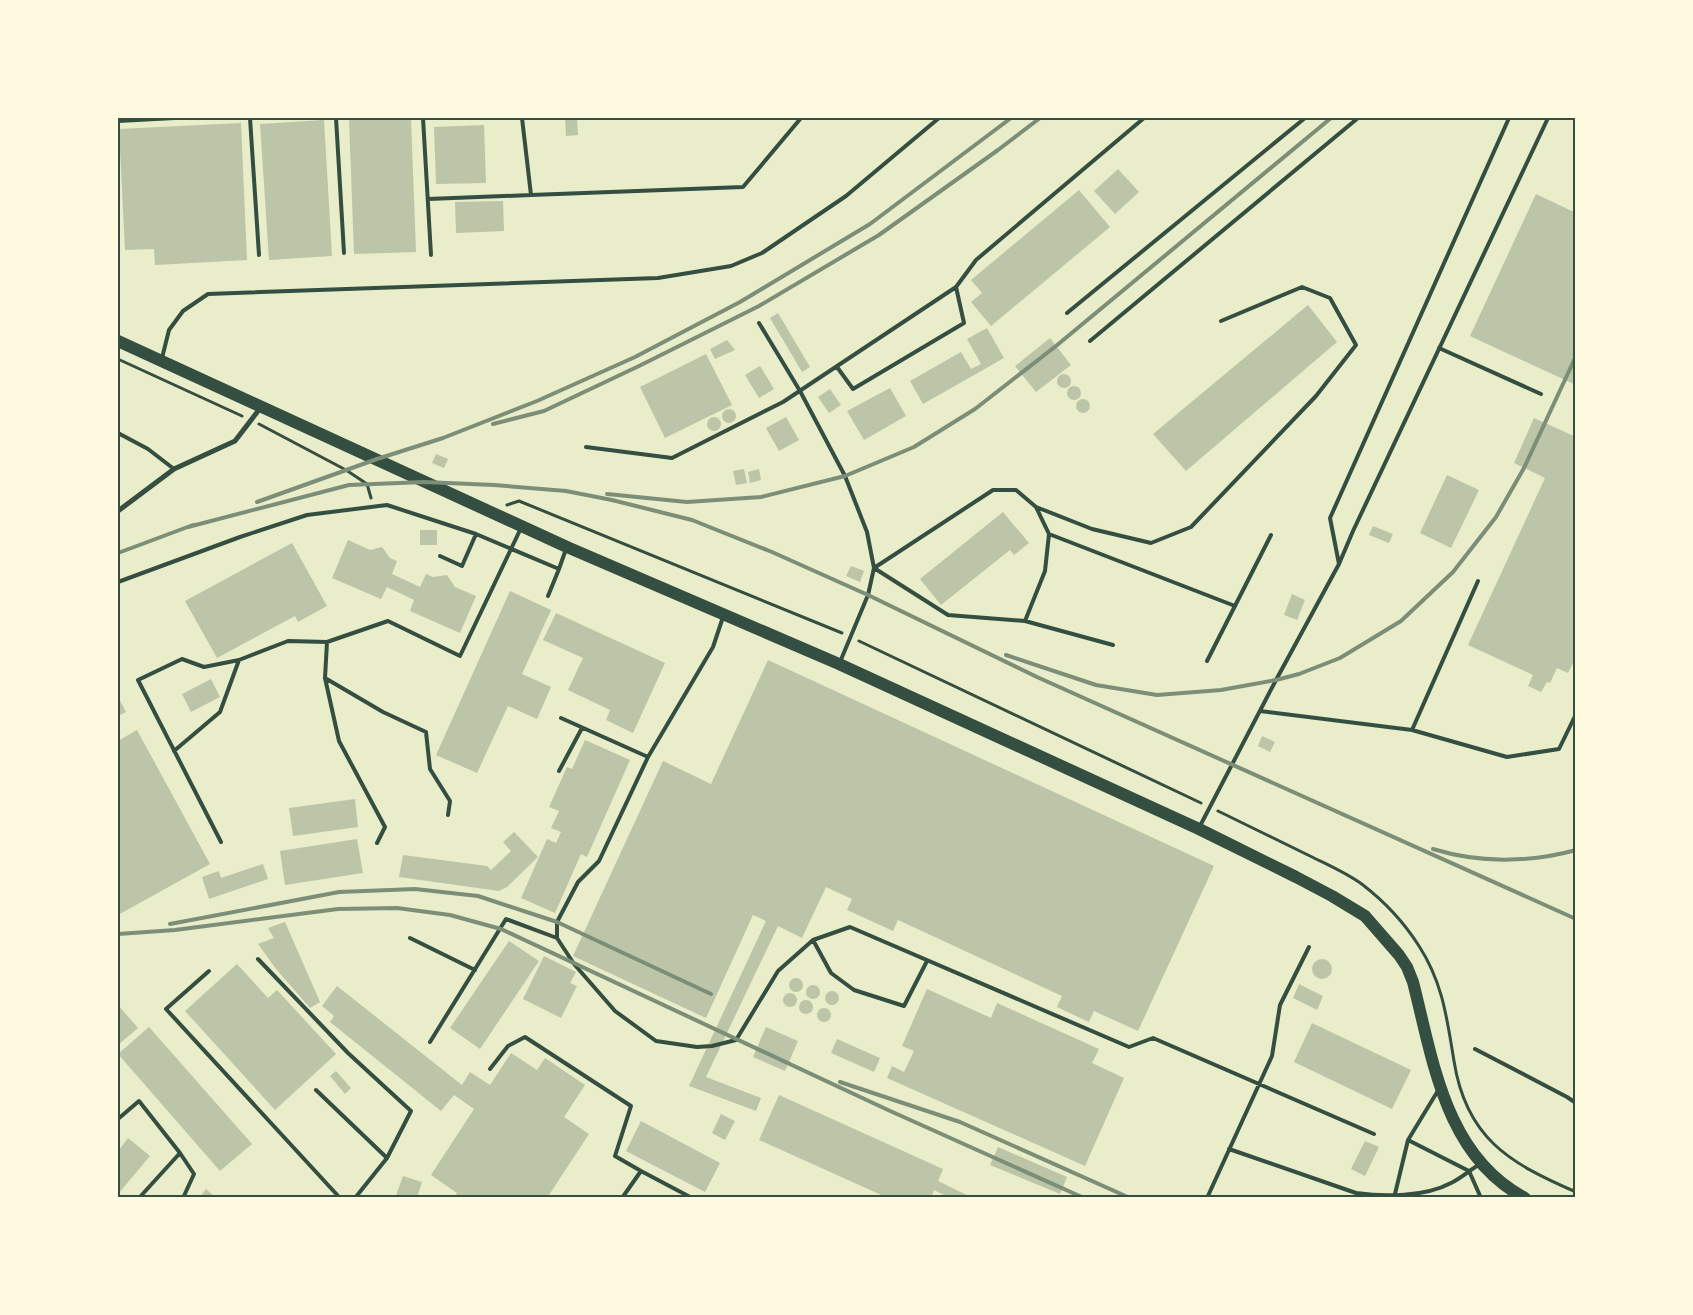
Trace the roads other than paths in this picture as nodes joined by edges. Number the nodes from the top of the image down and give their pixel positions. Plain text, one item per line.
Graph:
1 (174, 118) edge
2 (250, 118) edge
3 (336, 118) edge
4 (424, 118) edge
5 (522, 118) edge
6 (801, 118) edge
7 (940, 118) edge
8 (1144, 118) edge
9 (1305, 118) edge
10 (1358, 118) edge
11 (1508, 118) edge
12 (1548, 118) edge
13 (118, 121) edge
14 (531, 195) junction
15 (428, 199) junction
16 (344, 253) dead end
17 (259, 255) dead end
18 (431, 255) dead end
19 (956, 287) junction
20 (1068, 312) dead end
21 (1221, 321) dead end
22 (759, 323) dead end
23 (118, 340) edge
24 (1090, 340) dead end
25 (1439, 348) junction
26 (161, 360) junction
27 (837, 366) junction
28 (800, 391) junction
29 (1541, 394) dead end
30 (262, 407) junction
31 (118, 433) edge
32 (586, 447) dead end
33 (174, 470) junction
34 (1036, 507) junction
35 (118, 511) edge
36 (522, 526) junction
37 (476, 534) junction
38 (1049, 534) junction
39 (1271, 535) dead end
40 (567, 547) junction
41 (510, 549) junction
42 (440, 556) dead end
43 (1339, 564) junction
44 (874, 568) junction
45 (559, 570) junction
46 (1478, 581) dead end
47 (118, 582) edge
48 (548, 596) dead end
49 (1235, 606) junction
50 (725, 614) junction
51 (1025, 621) junction
52 (326, 642) junction
53 (1113, 645) dead end
54 (239, 660) junction
55 (1207, 661) dead end
56 (839, 664) junction
57 (325, 678) junction
58 (1260, 711) junction
59 (1576, 714) edge
60 (561, 718) dead end
61 (582, 728) junction
62 (1412, 730) junction
63 (174, 751) junction
64 (648, 757) junction
65 (559, 770) dead end
66 (448, 815) dead end
67 (1199, 829) junction
68 (221, 842) dead end
69 (377, 843) dead end
70 (410, 938) dead end
71 (557, 938) junction
72 (813, 940) junction
73 (1309, 947) dead end
74 (258, 959) dead end
75 (927, 960) junction
76 (209, 970) dead end
77 (474, 970) junction
78 (430, 1042) dead end
79 (1475, 1049) dead end
80 (490, 1069) dead end
81 (1258, 1084) junction
82 (1440, 1087) junction
83 (316, 1090) dead end
84 (1576, 1104) edge
85 (118, 1119) edge
86 (1374, 1134) dead end
87 (1408, 1140) junction
88 (1229, 1149) junction
89 (180, 1154) junction
90 (387, 1158) junction
91 (1482, 1163) junction
92 (641, 1171) junction
93 (1469, 1171) junction
94 (1394, 1196) edge
95 (139, 1198) edge
96 (183, 1198) edge
97 (340, 1198) edge
98 (356, 1198) edge
99 (622, 1198) edge
100 (692, 1198) edge
101 (1207, 1198) edge
102 (1481, 1198) edge
103 (1525, 1198) edge

1 - 13 lane
2 - 17 lane
3 - 16 lane
4 - 15 lane
5 - 14 lane
6 - 14 lane
7 - 26 lane
8 - 19 lane
9 - 20 lane
10 - 24 lane
11 - 43 lane
12 - 25 lane
14 - 15 lane
15 - 18 lane
19 - 27 lane
19 - 27 lane
21 - 34 lane
22 - 28 lane
23 - 26 main road
25 - 29 lane
25 - 43 lane
26 - 30 main road
27 - 28 lane
28 - 32 lane
28 - 44 lane
30 - 33 street
30 - 36 main road
31 - 33 lane
33 - 35 street
34 - 38 lane
34 - 44 lane
36 - 40 main road
36 - 41 lane
37 - 41 lane
37 - 42 lane
37 - 47 lane
38 - 49 lane
38 - 51 lane
39 - 49 lane
40 - 45 lane
40 - 50 main road
41 - 45 lane
41 - 52 lane
43 - 58 lane
44 - 51 lane
44 - 56 lane
45 - 48 lane
46 - 62 lane
49 - 55 lane
50 - 56 main road
50 - 64 lane
51 - 53 lane
52 - 54 lane
52 - 57 lane
54 - 63 lane
54 - 63 lane
56 - 67 main road
57 - 66 lane
57 - 69 lane
58 - 62 lane
58 - 67 lane
59 - 62 lane
60 - 61 lane
61 - 64 lane
61 - 65 lane
63 - 68 lane
64 - 71 lane
67 - 82 main road
70 - 77 lane
71 - 72 lane
71 - 77 lane
72 - 75 lane
72 - 75 lane
73 - 81 lane
74 - 90 lane
75 - 81 lane
76 - 97 lane
77 - 78 lane
79 - 84 lane
80 - 92 lane
81 - 86 lane
81 - 88 lane
82 - 87 lane
82 - 91 main road
83 - 90 lane
85 - 89 lane
87 - 93 lane
87 - 94 lane
88 - 94 lane
88 - 101 lane
89 - 95 lane
89 - 96 lane
90 - 98 lane
91 - 93 lane
91 - 103 main road
92 - 99 lane
92 - 100 lane
93 - 94 lane
93 - 102 lane

